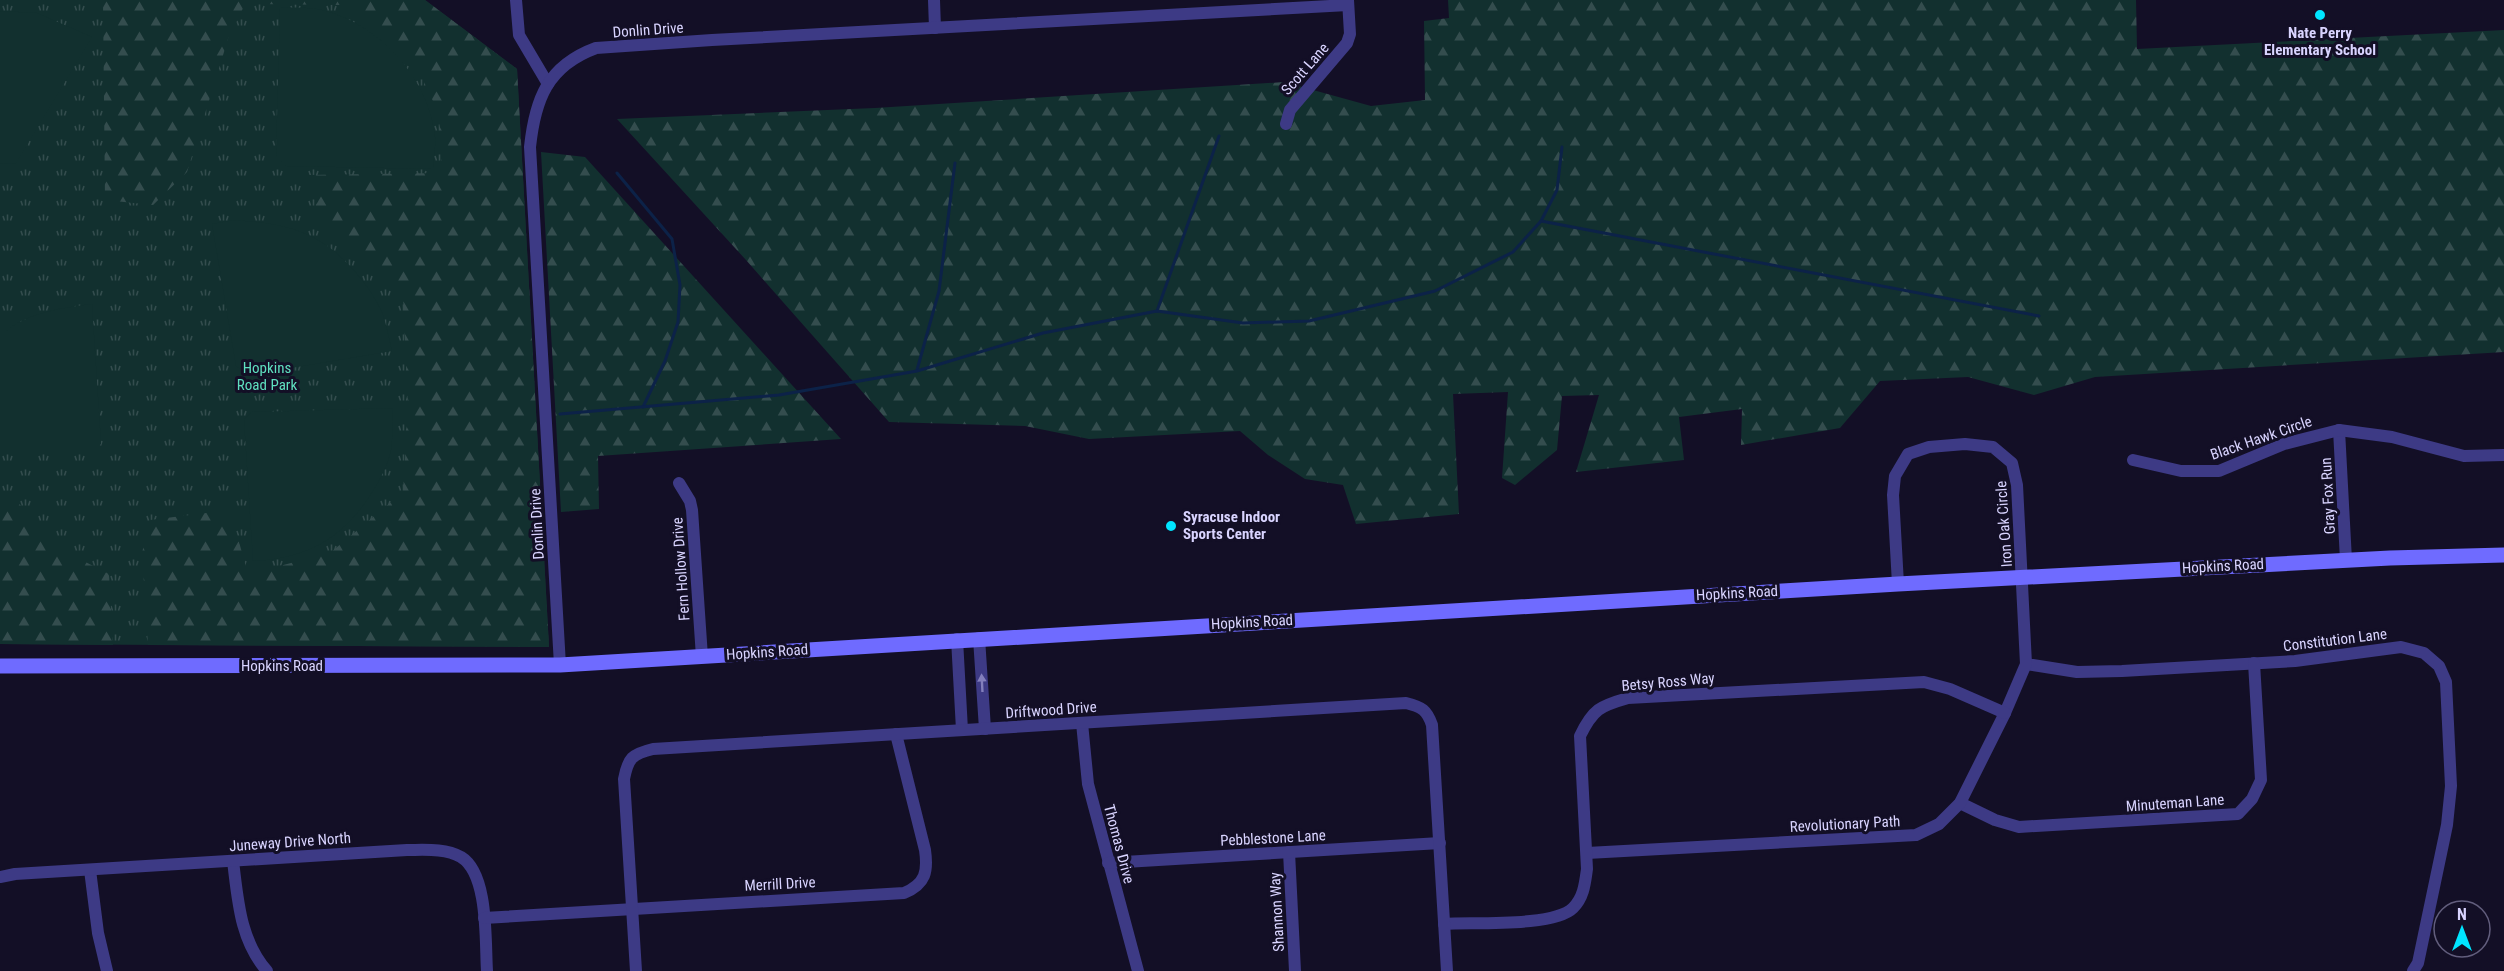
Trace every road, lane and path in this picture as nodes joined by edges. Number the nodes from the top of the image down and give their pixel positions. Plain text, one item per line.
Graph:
1 (516, 0) edge
2 (934, 0) edge
3 (1348, 2) edge
4 (935, 28) junction
5 (548, 84) junction
6 (1286, 124) dead end
7 (2339, 430) junction
8 (2504, 455) edge
9 (2133, 460) dead end
10 (679, 483) dead end
11 (2504, 555) edge
12 (2346, 560) junction
13 (2022, 577) junction
14 (1898, 584) junction
15 (980, 638) junction
16 (957, 639) junction
17 (702, 657) junction
18 (2026, 663) junction
19 (2254, 663) junction
20 (560, 664) junction
21 (0, 666) edge
22 (2005, 712) junction
23 (1082, 723) junction
24 (985, 729) junction
25 (962, 730) junction
26 (896, 734) junction
27 (1960, 803) junction
28 (1440, 843) junction
29 (1289, 852) junction
30 (1587, 853) junction
31 (233, 861) junction
32 (1108, 863) junction
33 (90, 870) junction
34 (0, 877) edge
35 (632, 908) junction
36 (484, 918) junction
37 (1444, 924) junction
38 (107, 971) edge
39 (267, 971) edge
40 (487, 971) edge
41 (636, 971) edge
42 (1138, 971) edge
43 (1295, 971) edge
44 (1447, 971) edge
45 (2413, 971) edge

1 - 5 street
2 - 4 street
3 - 4 street, Donlin Drive
3 - 6 street, Scott Lane
4 - 5 street, Donlin Drive
5 - 20 street, Donlin Drive
7 - 8 street, Black Hawk Circle
7 - 9 street, Black Hawk Circle
7 - 12 street, Gray Fox Run
10 - 17 street, Fern Hollow Drive
11 - 12 street, Hopkins Road
12 - 13 street, Hopkins Road
13 - 14 street, Hopkins Road
13 - 14 street, Iron Oak Circle
13 - 18 street, Revolutionary Path
14 - 15 street, Hopkins Road
15 - 16 street, Hopkins Road
24 -> 15 street
16 - 17 street, Hopkins Road
16 - 25 street
17 - 20 street, Hopkins Road
18 - 19 street, Constitution Lane
18 - 22 street, Revolutionary Path
19 - 27 street, Minuteman Lane
19 - 45 street, Constitution Lane
20 - 21 street, Hopkins Road
22 - 27 street, Revolutionary Path
22 - 30 street, Betsy Ross Way
23 - 24 street, Driftwood Drive
23 - 28 street, Driftwood Drive
23 - 32 street, Thomas Drive
24 - 25 street, Driftwood Drive
25 - 26 street, Driftwood Drive
26 - 35 street, Driftwood Drive
26 - 35 street, Merrill Drive
27 - 30 street, Revolutionary Path
28 - 29 street, Pebblestone Lane
28 - 37 street, Driftwood Drive
29 - 32 street, Pebblestone Lane
29 - 43 street, Shannon Way
30 - 37 street, Betsy Ross Way
31 - 33 street, Juneway Drive North
31 - 36 street, Juneway Drive North
31 - 39 street
32 - 42 street, Thomas Drive
33 - 34 street, Juneway Drive North
33 - 38 street
35 - 36 street, Merrill Drive
35 - 41 street, Driftwood Drive
36 - 40 street, Juneway Drive North
37 - 44 street, Driftwood Drive

